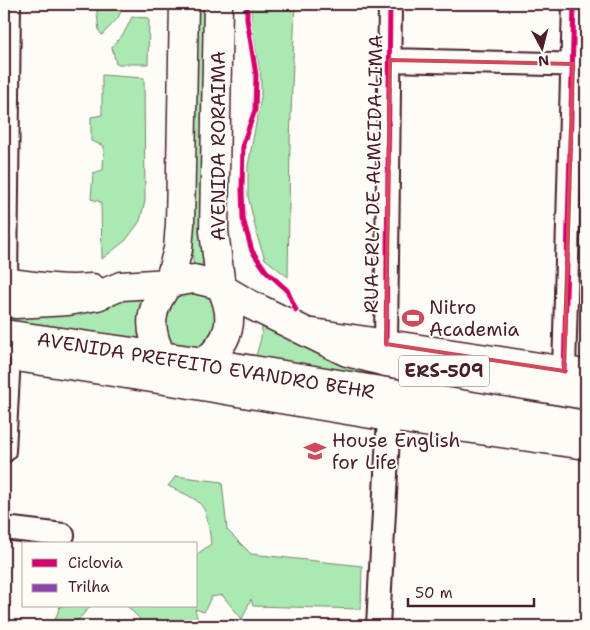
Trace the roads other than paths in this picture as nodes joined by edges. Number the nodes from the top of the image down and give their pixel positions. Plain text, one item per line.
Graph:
1 (9, 4) edge
2 (184, 4) edge
3 (218, 4) edge
4 (390, 4) edge
5 (574, 4) edge
6 (6, 58) edge
7 (390, 60) junction
8 (580, 65) edge
9 (169, 283) junction
10 (221, 287) junction
11 (4, 289) edge
12 (306, 332) junction
13 (386, 344) junction
14 (5, 349) edge
15 (162, 357) junction
16 (204, 362) junction
17 (575, 373) edge
18 (329, 384) junction
19 (586, 395) edge
20 (510, 412) junction
21 (389, 417) junction
22 (586, 425) edge
23 (586, 445) edge
24 (4, 451) edge
25 (4, 528) edge
26 (63, 535) dead end
27 (378, 626) edge

1 - 6 street
2 - 9 main road, AVENIDA RORAIMA
3 - 10 main road, AVENIDA RORAIMA
4 - 7 street, RUA ERLY DE ALMEIDA LIMA
5 - 8 street
6 - 11 street
7 - 8 street
7 - 13 street, RUA ERLY DE ALMEIDA LIMA
8 - 17 street
9 - 10 main road, ERS-509
9 - 11 main road, AVENIDA PREFEITO EVANDRO BEHR / ERS-509
9 - 15 main road
10 - 12 main road, AVENIDA PREFEITO EVANDRO BEHR / ERS-509
10 - 16 main road
12 - 13 main road, AVENIDA PREFEITO EVANDRO BEHR / ERS-509
12 - 19 main road, AVENIDA PREFEITO EVANDRO BEHR / ERS-509
13 - 17 main road, AVENIDA PREFEITO EVANDRO BEHR / ERS-509
14 - 15 main road, AVENIDA PREFEITO EVANDRO BEHR / ERS-509
14 - 21 main road, AVENIDA PREFEITO EVANDRO BEHR / ERS-509
14 - 24 street
15 - 16 main road, AVENIDA PREFEITO EVANDRO BEHR / ERS-509
16 - 18 main road, AVENIDA PREFEITO EVANDRO BEHR / ERS-509
18 - 20 main road, AVENIDA PREFEITO EVANDRO BEHR / ERS-509
18 - 21 main road, ERS-509
20 - 21 main road, ERS-509
20 - 22 main road, AVENIDA PREFEITO EVANDRO BEHR / ERS-509
21 - 23 main road, AVENIDA PREFEITO EVANDRO BEHR / ERS-509
21 - 27 street
25 - 26 street

